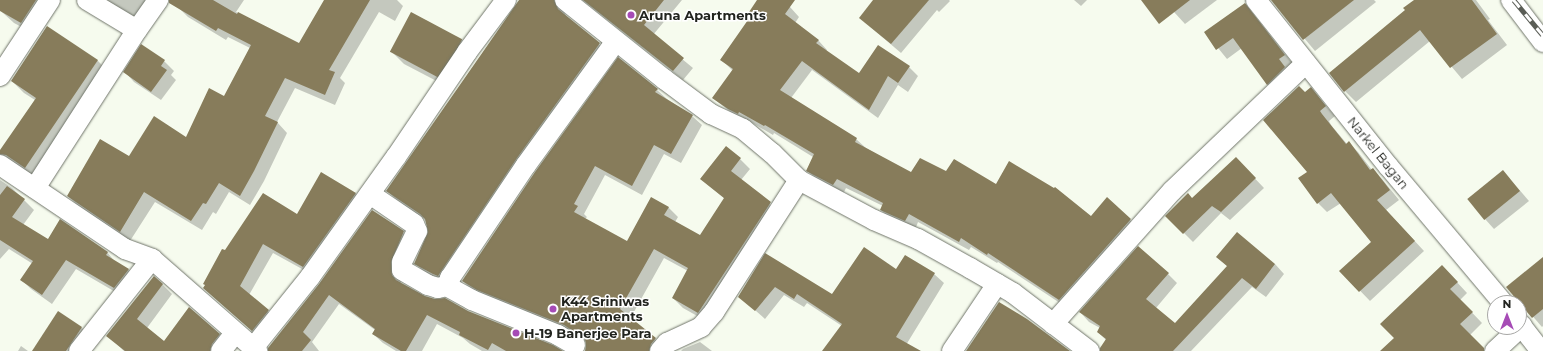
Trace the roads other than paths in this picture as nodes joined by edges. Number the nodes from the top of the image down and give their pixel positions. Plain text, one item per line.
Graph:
1 (50, 0) edge
2 (87, 0) edge
3 (158, 0) edge
4 (506, 0) edge
5 (565, 0) edge
6 (1256, 0) edge
7 (1512, 0) edge
8 (137, 30) junction
9 (616, 41) junction
10 (1543, 42) edge
11 (1306, 63) junction
12 (0, 76) edge
13 (0, 165) edge
14 (799, 180) junction
15 (35, 188) junction
16 (370, 194) junction
17 (152, 259) junction
18 (997, 284) junction
19 (447, 286) junction
20 (1496, 295) edge
21 (1053, 324) junction
22 (235, 333) junction
23 (1527, 333) edge
24 (1510, 335) edge
25 (576, 345) dead end
26 (255, 349) edge
27 (79, 351) edge
28 (221, 351) edge
29 (660, 351) edge
30 (952, 351) edge
31 (1089, 351) edge
32 (1495, 351) edge
33 (1541, 351) edge

1 - 12 street
2 - 8 street
3 - 8 street
4 - 16 street
5 - 9 street
6 - 11 street, Narkel Bagan
7 - 10 street
8 - 15 street
9 - 14 street
9 - 19 street
11 - 20 street, Narkel Bagan
11 - 21 street
13 - 15 street
14 - 18 street
14 - 29 street
15 - 17 street
16 - 19 street
16 - 26 street
17 - 22 street
17 - 27 street
18 - 21 street
18 - 30 street
19 - 25 street
21 - 31 street
22 - 26 street
22 - 28 street
23 - 33 street
24 - 32 street

